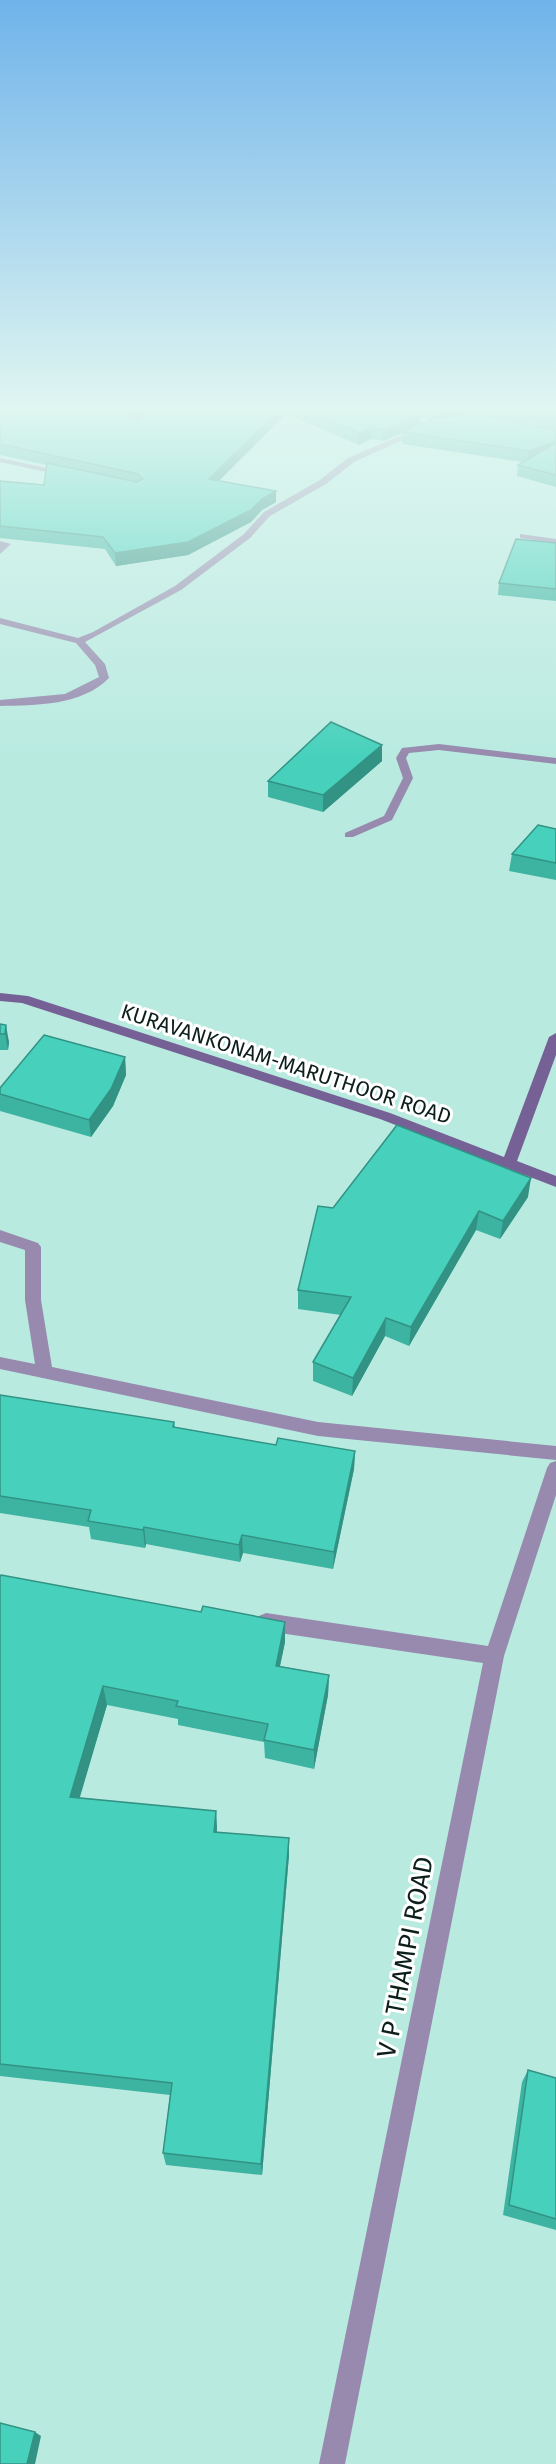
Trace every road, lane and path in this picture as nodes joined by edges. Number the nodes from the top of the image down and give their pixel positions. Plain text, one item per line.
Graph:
1 (256, 526) edge
2 (523, 536) dead end
3 (556, 542) edge
4 (0, 543) edge
5 (0, 551) edge
6 (0, 621) edge
7 (79, 641) junction
8 (0, 703) edge
9 (556, 761) edge
10 (349, 835) dead end
11 (0, 997) edge
12 (556, 1037) edge
13 (509, 1163) junction
14 (556, 1182) edge
15 (0, 1236) edge
16 (0, 1363) edge
17 (44, 1371) junction
18 (556, 1453) edge
19 (556, 1468) edge
20 (247, 1619) edge
21 (494, 1656) junction
22 (333, 2464) edge

1 - 7 street
2 - 3 street
4 - 5 street
6 - 7 street
7 - 8 street
9 - 10 street
11 - 13 main road, KURAVANKONAM-MARUTHOOR ROAD
12 - 13 main road
13 - 14 main road, KURAVANKONAM-MARUTHOOR ROAD
15 - 17 street
16 - 17 street
17 - 18 street
19 - 21 street, V P THAMPI ROAD
20 - 21 street
21 - 22 street, V P THAMPI ROAD

